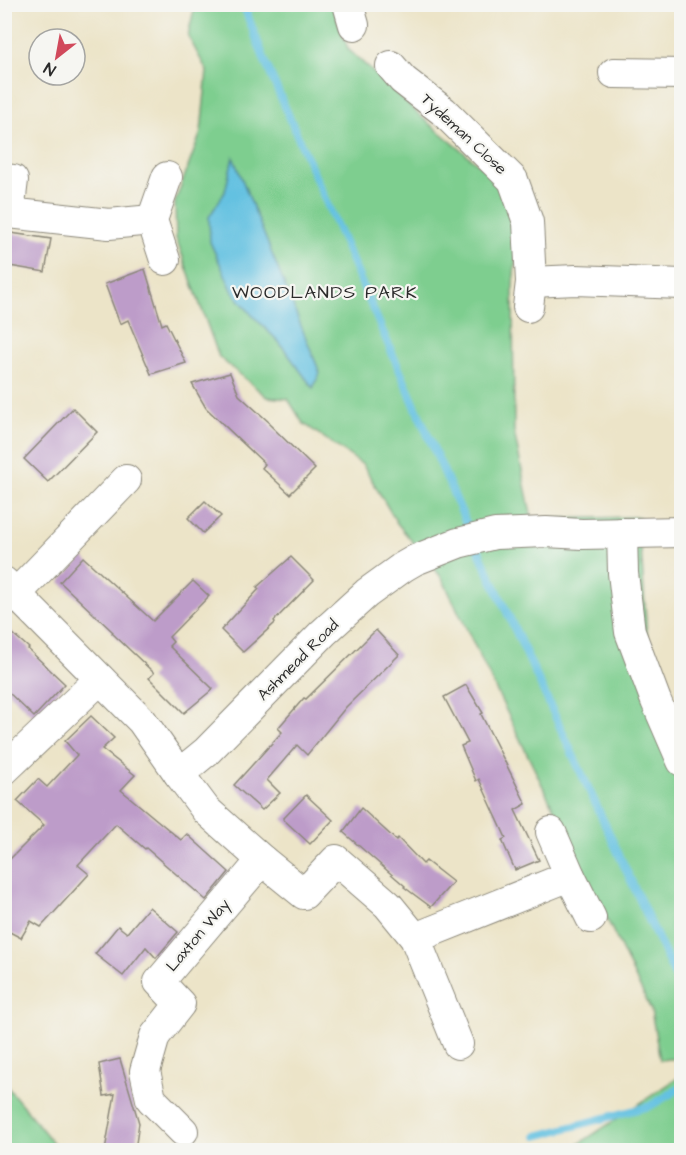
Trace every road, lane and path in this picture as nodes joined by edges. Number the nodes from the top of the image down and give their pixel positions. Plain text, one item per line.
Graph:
1 (391, 66) dead end
2 (614, 73) dead end
3 (681, 74) edge
4 (167, 177) dead end
5 (4, 179) edge
6 (152, 220) junction
7 (165, 260) dead end
8 (681, 284) edge
9 (126, 480) dead end
10 (681, 532) edge
11 (622, 533) junction
12 (11, 587) edge
13 (100, 679) junction
14 (681, 761) edge
15 (4, 770) edge
16 (178, 774) junction
17 (551, 832) dead end
18 (262, 860) junction
19 (570, 876) junction
20 (591, 918) dead end
21 (415, 938) junction
22 (458, 1044) dead end
23 (183, 1131) dead end

1 - 8 street, Tydeman Close
2 - 3 street
4 - 6 street
5 - 6 street
6 - 7 street
9 - 12 street
10 - 11 street, Ashmead Road
11 - 14 street
11 - 16 street, Ashmead Road
12 - 13 street
13 - 15 street
13 - 16 street
16 - 18 street
17 - 19 street
18 - 21 street
18 - 23 street, Laxton Way
19 - 20 street
19 - 21 street
21 - 22 street

